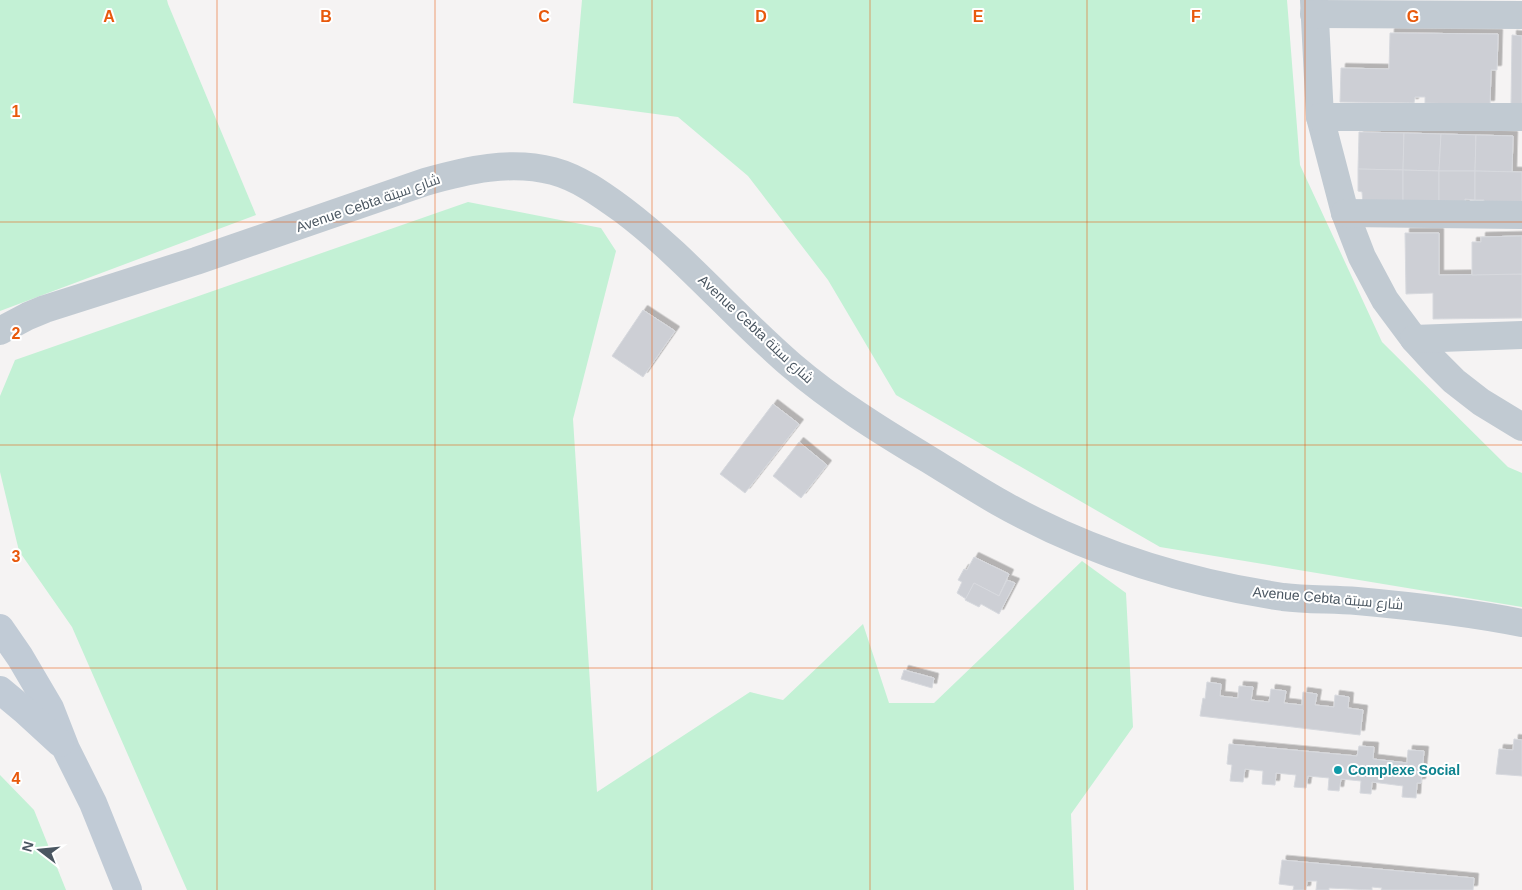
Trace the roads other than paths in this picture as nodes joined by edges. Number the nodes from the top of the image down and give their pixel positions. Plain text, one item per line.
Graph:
1 (1314, 7) edge
2 (1522, 15) edge
3 (1320, 116) junction
4 (1522, 117) edge
5 (1345, 213) junction
6 (1522, 215) edge
7 (0, 331) edge
8 (1522, 335) edge
9 (1414, 339) junction
10 (1522, 427) edge
11 (1522, 623) edge
12 (0, 628) edge
13 (0, 690) edge
14 (66, 749) junction
15 (128, 890) edge

1 - 2 street
1 - 3 street
3 - 4 street
3 - 5 street
5 - 6 street
5 - 9 street
7 - 11 street, Avenue Cebta شارع سبتة
8 - 9 street
9 - 10 street
12 - 14 main road
13 - 14 main road
14 - 15 main road

